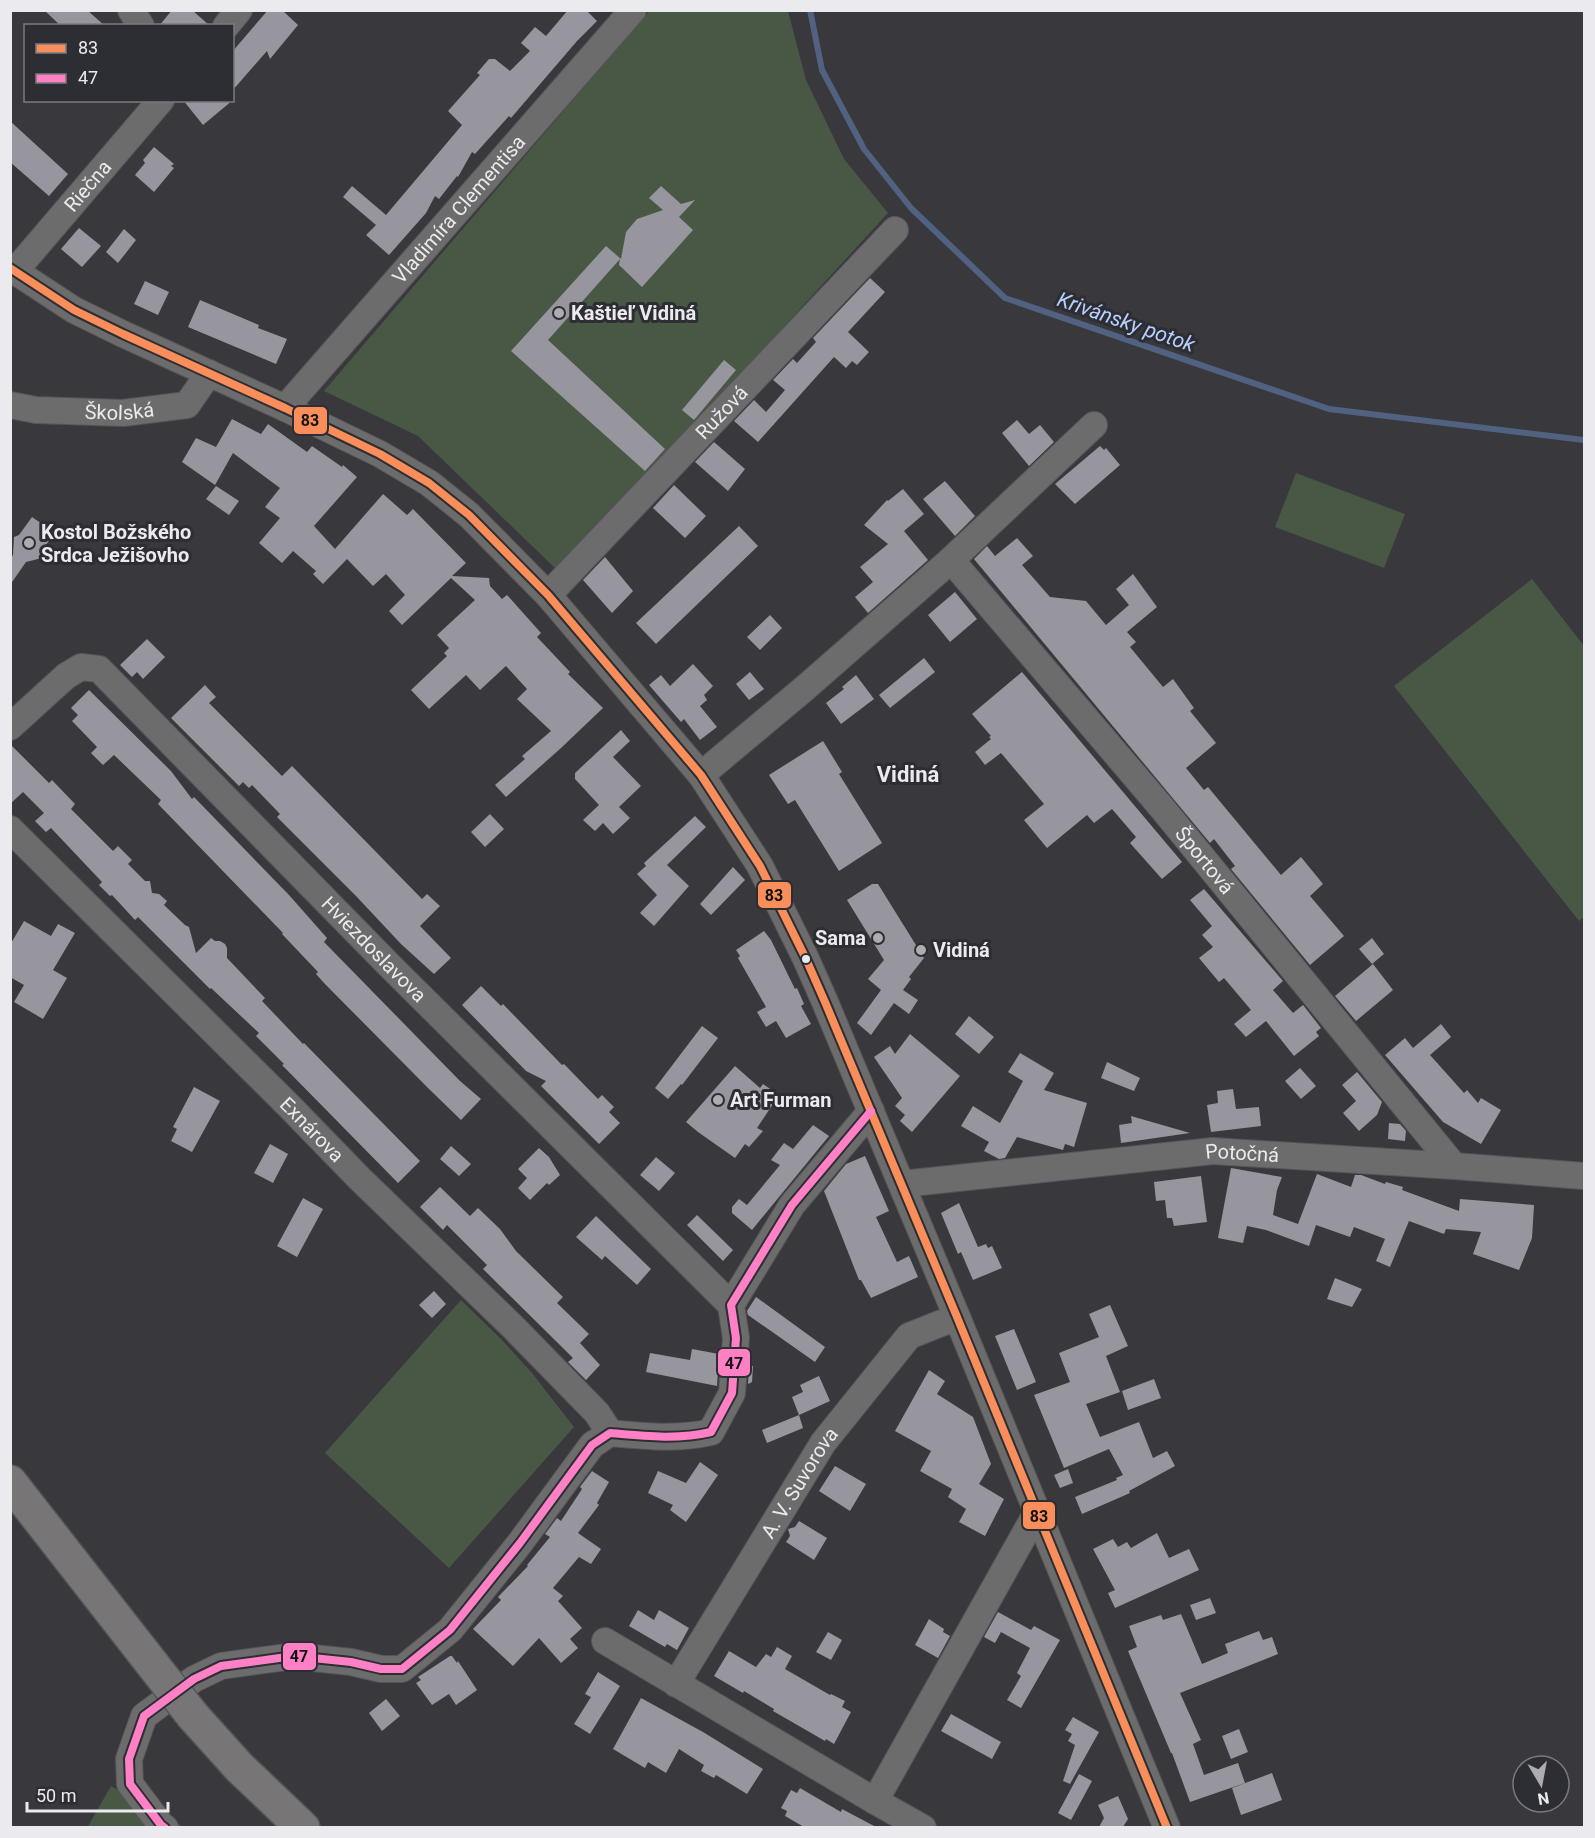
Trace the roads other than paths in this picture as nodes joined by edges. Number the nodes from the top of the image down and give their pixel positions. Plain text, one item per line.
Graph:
1 (131, 10) edge
2 (633, 10) edge
3 (140, 24) edge
4 (159, 102) edge
5 (895, 230) dead end
6 (13, 269) edge
7 (209, 373) junction
8 (10, 405) edge
9 (285, 408) junction
10 (1094, 425) dead end
11 (951, 560) junction
12 (548, 595) junction
13 (10, 727) edge
14 (700, 775) junction
15 (10, 829) edge
16 (871, 1112) junction
17 (1454, 1166) junction
18 (1584, 1176) edge
19 (902, 1184) junction
20 (731, 1305) junction
21 (957, 1317) junction
22 (610, 1433) junction
23 (10, 1482) edge
24 (1038, 1512) junction
25 (605, 1641) dead end
26 (676, 1684) junction
27 (875, 1801) junction
28 (165, 1827) edge
29 (303, 1827) edge
30 (923, 1827) edge
31 (1167, 1827) edge

1 - 3 street
2 - 9 street, Vladimíra Clementisa
4 - 6 street, Riečna
5 - 12 street, Ružová
6 - 7 street
7 - 8 street, Školská
7 - 9 street
9 - 12 street
10 - 11 street
11 - 14 street
11 - 17 street, Športová
12 - 14 street
13 - 20 street, Hviezdoslavova
14 - 16 street
15 - 22 street, Exnárova
16 - 19 street
16 - 20 street
17 - 18 street, Potočná
17 - 19 street, Potočná
19 - 21 street
20 - 22 street
21 - 24 street
21 - 26 street, A. V. Suvorova
22 - 28 street
23 - 29 main road, bridge
24 - 27 street
24 - 31 street
25 - 26 street
26 - 27 street
27 - 30 street

